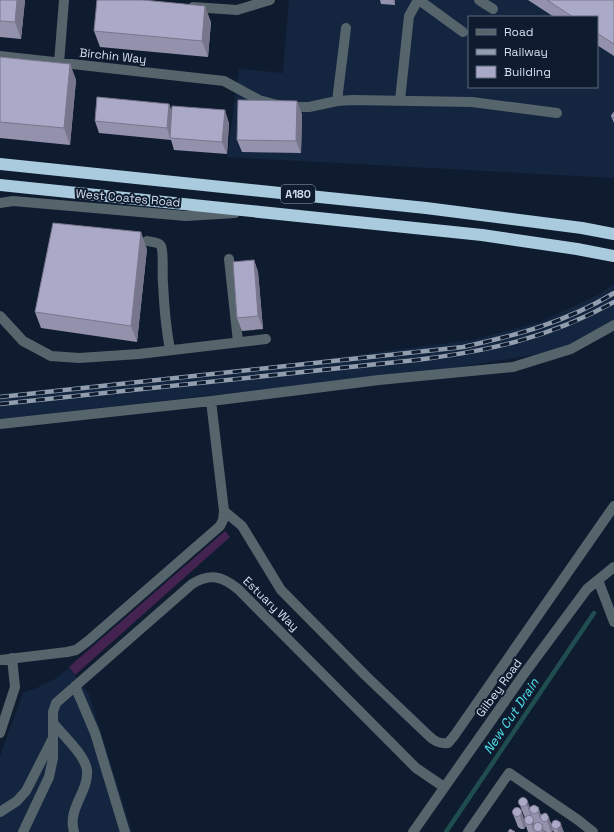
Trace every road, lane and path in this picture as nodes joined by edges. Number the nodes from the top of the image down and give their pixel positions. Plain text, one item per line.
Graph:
1 (64, 0) edge
2 (270, 0) edge
3 (419, 0) edge
4 (479, 0) edge
5 (182, 6) edge
6 (493, 8) dead end
7 (346, 28) dead end
8 (463, 32) dead end
9 (0, 56) edge
10 (59, 63) junction
11 (400, 100) junction
12 (337, 101) junction
13 (557, 113) dead end
14 (0, 164) edge
15 (0, 185) edge
16 (0, 204) edge
17 (255, 212) junction
18 (614, 234) edge
19 (147, 241) dead end
20 (614, 256) edge
21 (229, 259) dead end
22 (0, 316) edge
23 (614, 326) edge
24 (266, 339) dead end
25 (238, 342) junction
26 (170, 350) junction
27 (211, 401) junction
28 (0, 424) edge
29 (614, 506) edge
30 (224, 511) junction
31 (614, 567) edge
32 (598, 580) junction
33 (614, 622) edge
34 (12, 658) junction
35 (0, 660) edge
36 (75, 686) junction
37 (53, 722) junction
38 (0, 733) edge
39 (53, 738) junction
40 (444, 787) junction
41 (0, 812) edge
42 (23, 832) edge
43 (74, 832) edge
44 (126, 832) edge
45 (413, 832) edge
46 (468, 832) edge
47 (592, 832) edge

1 - 10 street
2 - 5 street
3 - 8 street
3 - 11 street
4 - 6 street
7 - 12 street
9 - 10 street, Birchin Way
10 - 12 street, Birchin Way
11 - 12 street
11 - 13 street
14 - 18 highway, A180
15 - 17 highway, A180
16 - 17 street, West Coates Road
17 - 20 highway, A180
19 - 26 street
21 - 25 street
22 - 26 street
23 - 27 street
24 - 25 street
25 - 26 street
27 - 28 street
27 - 30 street
29 - 30 street
30 - 34 street
31 - 32 street, Gilbey Road
32 - 33 street
32 - 40 street, Gilbey Road
34 - 35 street
34 - 38 street
36 - 37 street, Estuary Way
36 - 40 street, Estuary Way
36 - 44 street
37 - 39 street, Estuary Way
37 - 43 street
39 - 41 street
39 - 42 street, Estuary Way
40 - 45 street, Gilbey Road
46 - 47 street

